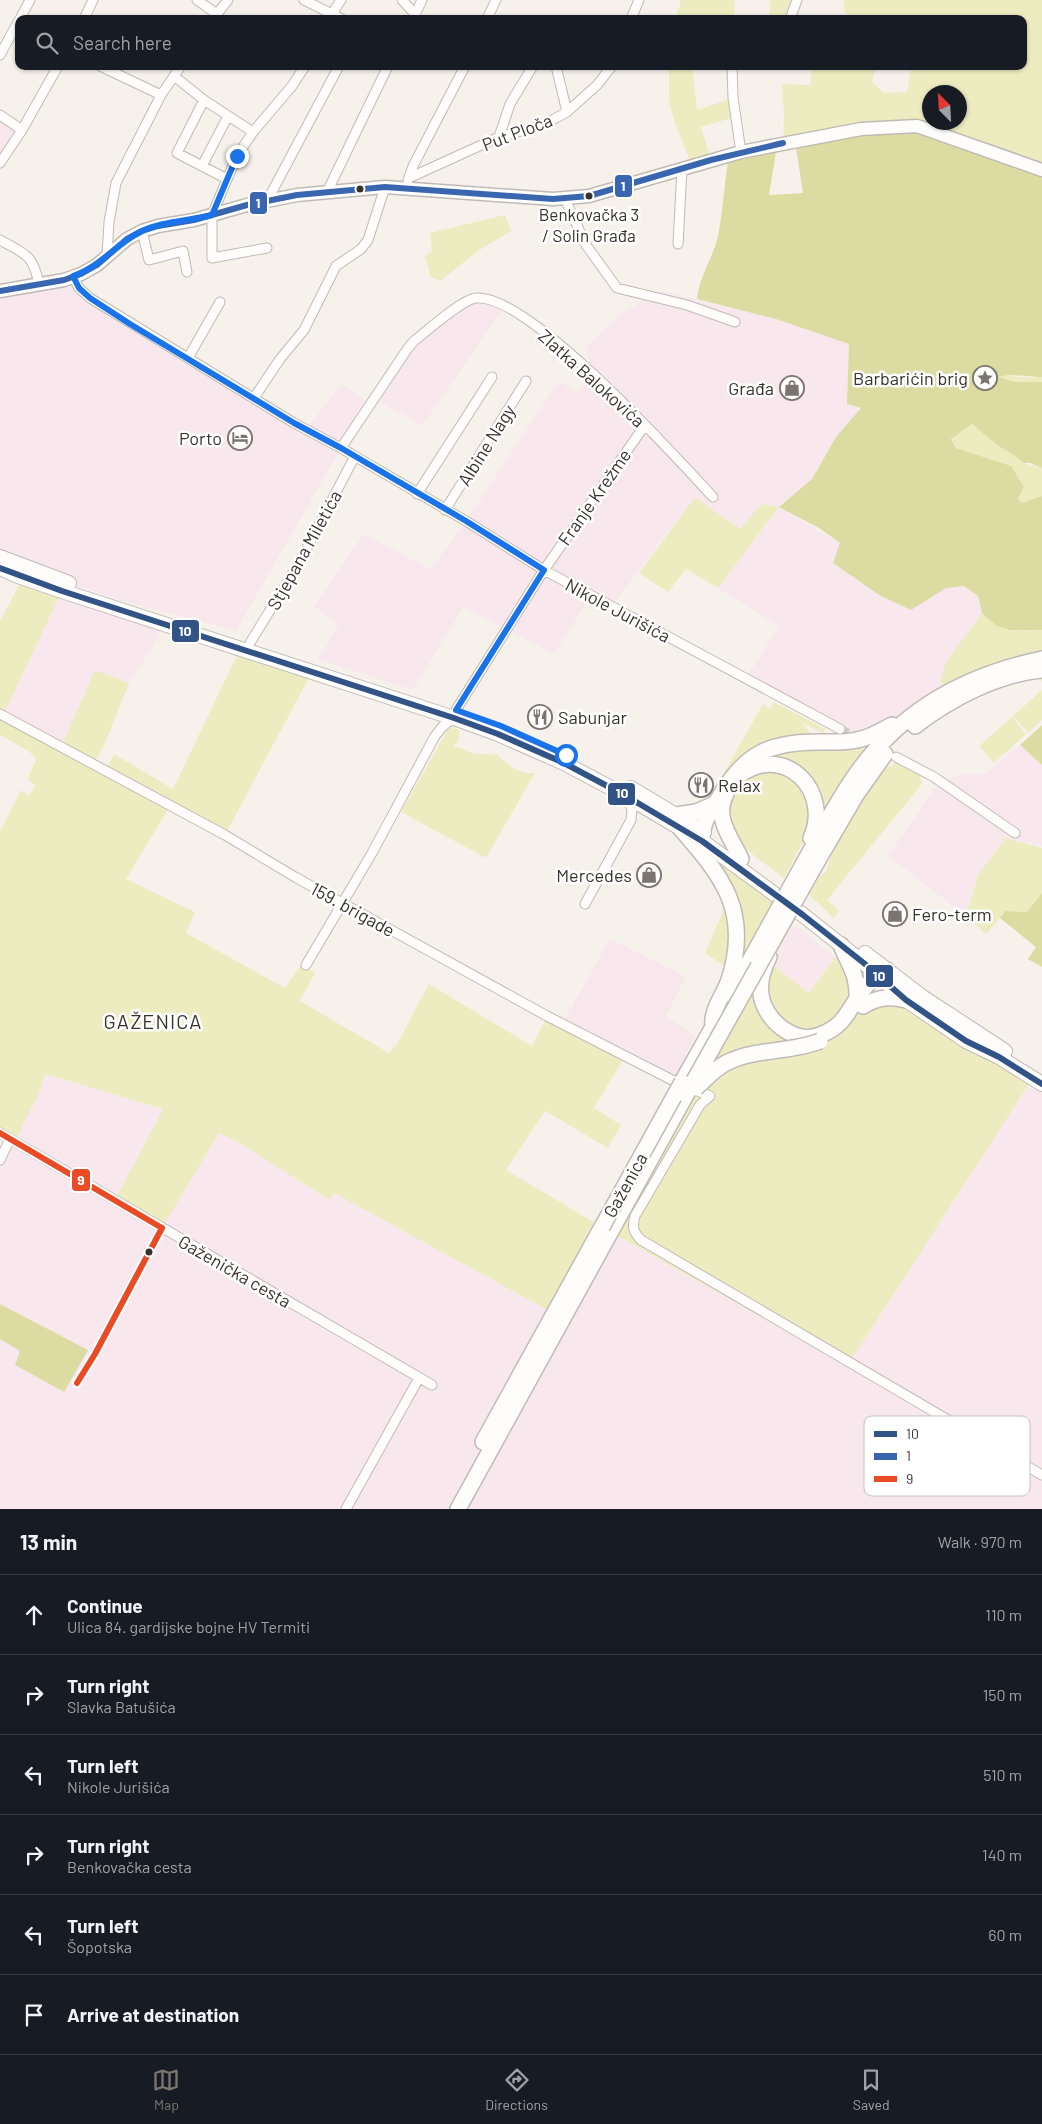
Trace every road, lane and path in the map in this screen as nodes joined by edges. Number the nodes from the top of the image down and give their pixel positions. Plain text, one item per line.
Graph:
1 (30, 0) edge
2 (93, 0) edge
3 (197, 0) edge
4 (228, 0) edge
5 (304, 0) edge
6 (341, 0) edge
7 (402, 0) edge
8 (422, 0) edge
9 (496, 0) edge
10 (639, 0) edge
11 (797, 0) edge
12 (22, 15) edge
13 (86, 15) edge
14 (214, 15) edge
15 (216, 15) edge
16 (332, 15) edge
17 (336, 15) edge
18 (413, 15) edge
19 (414, 15) edge
20 (489, 15) edge
21 (633, 15) edge
22 (791, 15) edge
23 (15, 27) edge
24 (0, 55) edge
25 (56, 70) edge
26 (108, 70) edge
27 (178, 70) edge
28 (302, 70) edge
29 (337, 70) edge
30 (386, 70) edge
31 (462, 70) edge
32 (531, 70) edge
33 (557, 70) edge
34 (609, 70) edge
35 (732, 70) edge
36 (174, 76) junction
37 (161, 95) junction
38 (204, 100) junction
39 (567, 112) junction
40 (0, 115) edge
41 (228, 116) junction
42 (22, 130) junction
43 (253, 132) junction
44 (499, 137) junction
45 (741, 152) junction
46 (0, 163) edge
47 (202, 166) junction
48 (682, 169) junction
49 (1042, 170) edge
50 (227, 179) junction
51 (408, 183) junction
52 (386, 187) junction
53 (328, 192) junction
54 (565, 199) junction
55 (267, 201) junction
56 (212, 215) junction
57 (142, 231) junction
58 (0, 240) edge
59 (678, 244) dead end
60 (267, 248) dead end
61 (107, 256) junction
62 (187, 272) dead end
63 (73, 276) junction
64 (39, 284) junction
65 (0, 291) edge
66 (220, 302) dead end
67 (735, 322) dead end
68 (188, 358) junction
69 (492, 376) dead end
70 (526, 381) dead end
71 (254, 398) junction
72 (645, 425) junction
73 (341, 448) junction
74 (355, 456) junction
75 (417, 494) junction
76 (713, 497) dead end
77 (446, 510) junction
78 (0, 557) edge
79 (0, 568) edge
80 (544, 570) junction
81 (250, 643) junction
82 (1042, 659) edge
83 (1042, 670) edge
84 (432, 712) junction
85 (0, 714) edge
86 (455, 714) junction
87 (907, 719) junction
88 (840, 728) tunnel mouth
89 (435, 736) junction
90 (896, 757) dead end
91 (626, 796) junction
92 (715, 804) junction
93 (651, 811) junction
94 (631, 820) junction
95 (678, 822) junction
96 (1016, 833) dead end
97 (702, 835) junction
98 (742, 859) junction
99 (810, 864) junction
100 (342, 902) junction
101 (585, 904) dead end
102 (781, 926) junction
103 (841, 945) junction
104 (306, 965) dead end
105 (883, 973) junction
106 (906, 1000) junction
107 (860, 1003) junction
108 (714, 1027) junction
109 (819, 1038) junction
110 (1042, 1074) edge
111 (1042, 1084) edge
112 (686, 1095) junction
113 (0, 1133) edge
114 (10, 1139) junction
115 (0, 1160) edge
116 (419, 1378) junction
117 (432, 1385) dead end
118 (941, 1416) edge
119 (1030, 1468) edge
120 (1042, 1475) edge
121 (346, 1509) edge
122 (446, 1509) edge
123 (458, 1509) edge

1 - 12 street
2 - 13 street
3 - 14 street
4 - 15 street
5 - 16 street
6 - 17 street
7 - 18 street
8 - 19 street
9 - 20 street
10 - 21 street
11 - 22 street
23 - 24 street
25 - 42 street
26 - 37 street
27 - 36 street
28 - 43 street
29 - 55 street
30 - 53 street
31 - 51 street
32 - 44 street
33 - 39 street
34 - 39 street, Put Ploča
35 - 45 street
36 - 37 street
36 - 38 street
37 - 61 street
38 - 41 street
38 - 47 street
39 - 44 street, Put Ploča
40 - 42 street
41 - 43 street
41 - 47 street
42 - 46 street
43 - 50 street
44 - 51 street, Put Ploča
45 - 48 main road
45 - 49 main road
47 - 50 street
48 - 54 main road
48 - 59 street
50 - 56 street
51 - 52 main road
51 - 54 main road
52 - 53 main road
52 - 71 street
53 - 55 main road
54 - 67 street
55 - 56 main road
56 - 57 main road
56 - 60 street
57 - 61 main road
57 - 62 street
58 - 64 street
61 - 63 main road
63 - 64 main road
63 - 68 street, Nikole Jurišića
64 - 65 main road
66 - 68 street
68 - 71 street, Nikole Jurišića
69 - 75 street
70 - 77 street, Albine Nagy
71 - 73 street, Nikole Jurišića
72 - 73 street, Zlatka Balokovića
72 - 76 street, Zlatka Balokovića
72 - 80 street, Franje Krežme
73 - 74 street, Nikole Jurišića
74 - 75 street, Nikole Jurišića
74 - 81 street, Stjepana Miletića
75 - 77 street, Nikole Jurišića
77 - 80 street, Nikole Jurišića
78 - 81 main road
79 - 84 main road
80 - 86 street, Franje Krežme
80 - 88 street, Nikole Jurišića
81 - 86 main road
82 - 87 highway
83 - 99 highway
84 - 86 main road
84 - 89 street
85 - 100 street, 159. brigade
86 - 89 street, Franje Krežme
86 - 91 main road
86 - 95 main road
87 - 92 highway
87 - 99 highway
89 - 100 street, Franje Krežme
90 - 96 street
91 - 93 main road
91 - 94 street
92 - 95 highway
92 - 97 highway
93 - 94 street
93 - 95 main road
94 - 101 street
95 - 97 main road
95 - 108 highway
97 - 98 main road
97 - 103 main road
98 - 99 highway
98 - 105 main road
99 - 102 highway, Gaženica, bridge
99 - 108 highway, Gaženica, bridge
100 - 104 street, Franje Krežme
100 - 118 street, 159. brigade
102 - 109 highway
102 - 112 highway, Gaženica, bridge
103 - 105 main road
103 - 107 highway
105 - 106 main road
105 - 107 highway
105 - 110 main road
106 - 107 highway
106 - 111 main road
107 - 109 highway
108 - 122 highway, Gaženica, bridge
109 - 112 highway, bridge
112 - 123 highway, Gaženica
113 - 114 street, Gaženička cesta
114 - 115 street
114 - 116 street, Gaženička cesta
116 - 117 street, Gaženička cesta
116 - 121 street
119 - 120 street, 159. brigade

